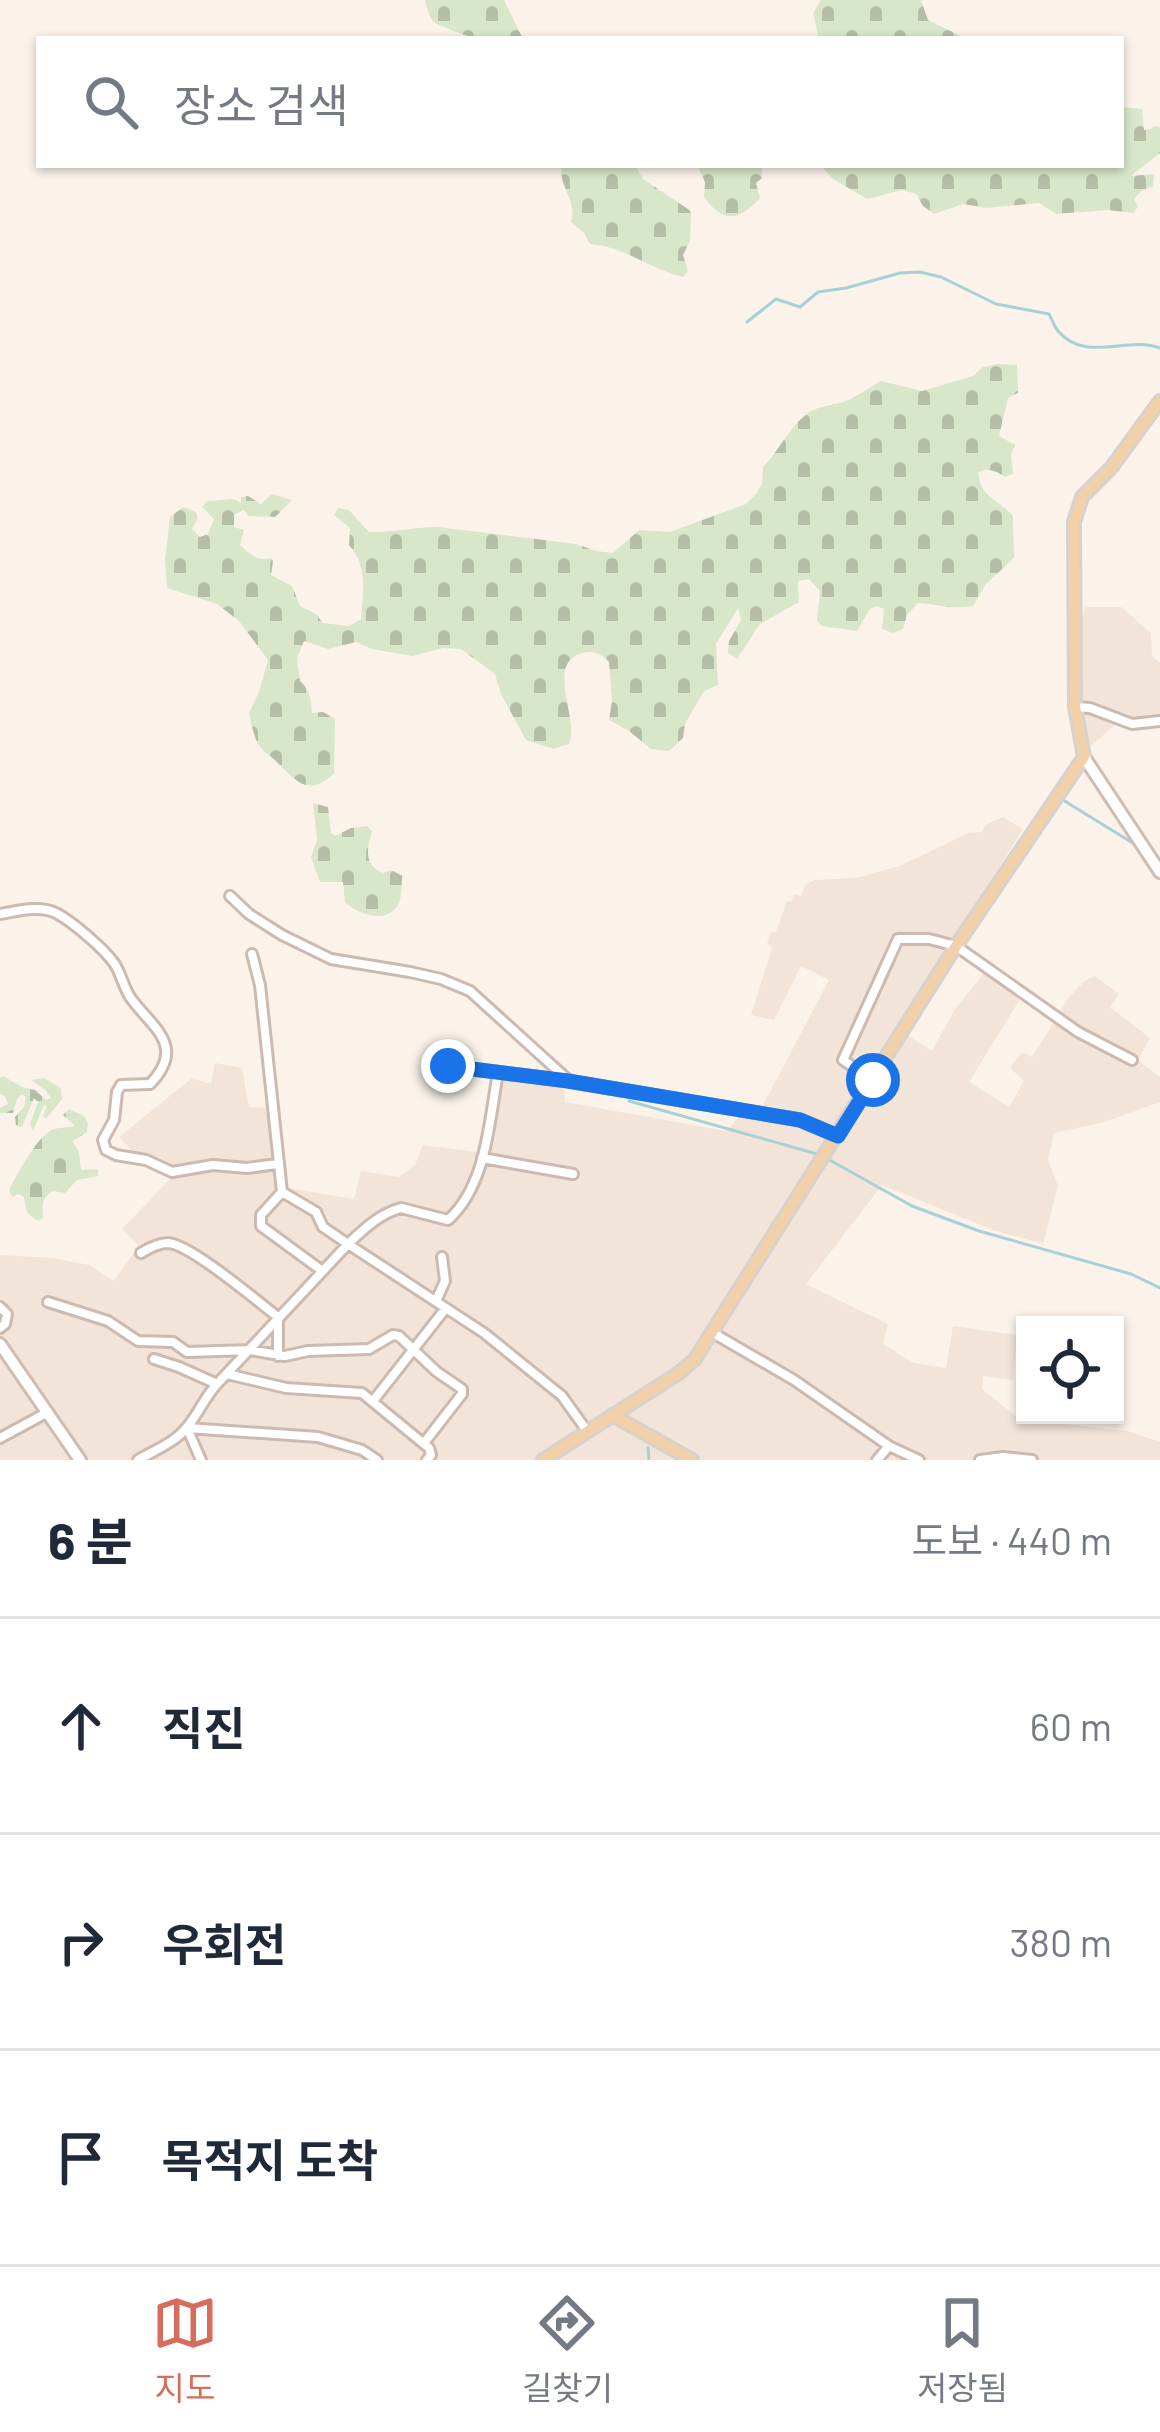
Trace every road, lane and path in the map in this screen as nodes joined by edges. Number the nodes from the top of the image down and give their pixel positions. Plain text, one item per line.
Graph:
1 (1160, 401) edge
2 (1076, 707) junction
3 (1160, 722) edge
4 (1084, 757) junction
5 (1160, 872) edge
6 (230, 896) dead end
7 (0, 914) edge
8 (956, 946) junction
9 (252, 954) dead end
10 (1132, 1060) dead end
11 (448, 1066) dead end
12 (498, 1073) junction
13 (873, 1080) junction
14 (568, 1081) junction
15 (838, 1136) junction
16 (482, 1159) junction
17 (277, 1164) junction
18 (573, 1174) dead end
19 (282, 1192) junction
20 (348, 1244) junction
21 (141, 1253) dead end
22 (442, 1257) dead end
23 (322, 1271) junction
24 (48, 1302) dead end
25 (436, 1302) junction
26 (0, 1307) edge
27 (446, 1308) junction
28 (278, 1317) junction
29 (0, 1328) edge
30 (713, 1333) junction
31 (0, 1344) edge
32 (414, 1348) junction
33 (250, 1350) junction
34 (278, 1357) junction
35 (154, 1359) dead end
36 (227, 1374) junction
37 (217, 1384) junction
38 (373, 1402) junction
39 (48, 1412) junction
40 (612, 1414) junction
41 (187, 1427) junction
42 (587, 1431) junction
43 (0, 1438) edge
44 (424, 1443) junction
45 (889, 1446) junction
46 (80, 1460) edge
47 (138, 1460) edge
48 (201, 1460) edge
49 (377, 1460) edge
50 (427, 1460) edge
51 (543, 1460) edge
52 (692, 1460) edge
53 (878, 1460) edge
54 (919, 1460) edge
55 (980, 1460) edge
56 (1032, 1460) edge

1 - 2 main road
2 - 3 street
2 - 4 main road
4 - 5 main road
4 - 8 main road
6 - 14 street
7 - 17 street
8 - 10 street
8 - 13 main road
8 - 13 street
9 - 17 street
11 - 12 street
12 - 14 street
12 - 16 street
13 - 15 main road
14 - 15 street
15 - 30 main road
16 - 18 street
16 - 20 street
17 - 19 street
19 - 20 street
19 - 23 street
20 - 23 street
20 - 25 street
21 - 28 street
22 - 25 street
23 - 28 street
24 - 33 street
25 - 27 street
26 - 29 street
27 - 32 street
27 - 42 street
28 - 33 street
28 - 34 street
30 - 40 main road
30 - 45 street
31 - 39 main road
32 - 34 street
32 - 38 street
32 - 44 street
33 - 34 street
33 - 36 street
35 - 37 street
36 - 37 street
36 - 38 street
37 - 41 street
38 - 44 street
39 - 43 street
39 - 46 main road
40 - 42 main road
40 - 52 main road
41 - 47 street
41 - 48 street
41 - 49 street
42 - 51 main road
44 - 50 street
45 - 53 street
45 - 54 street
55 - 56 street

